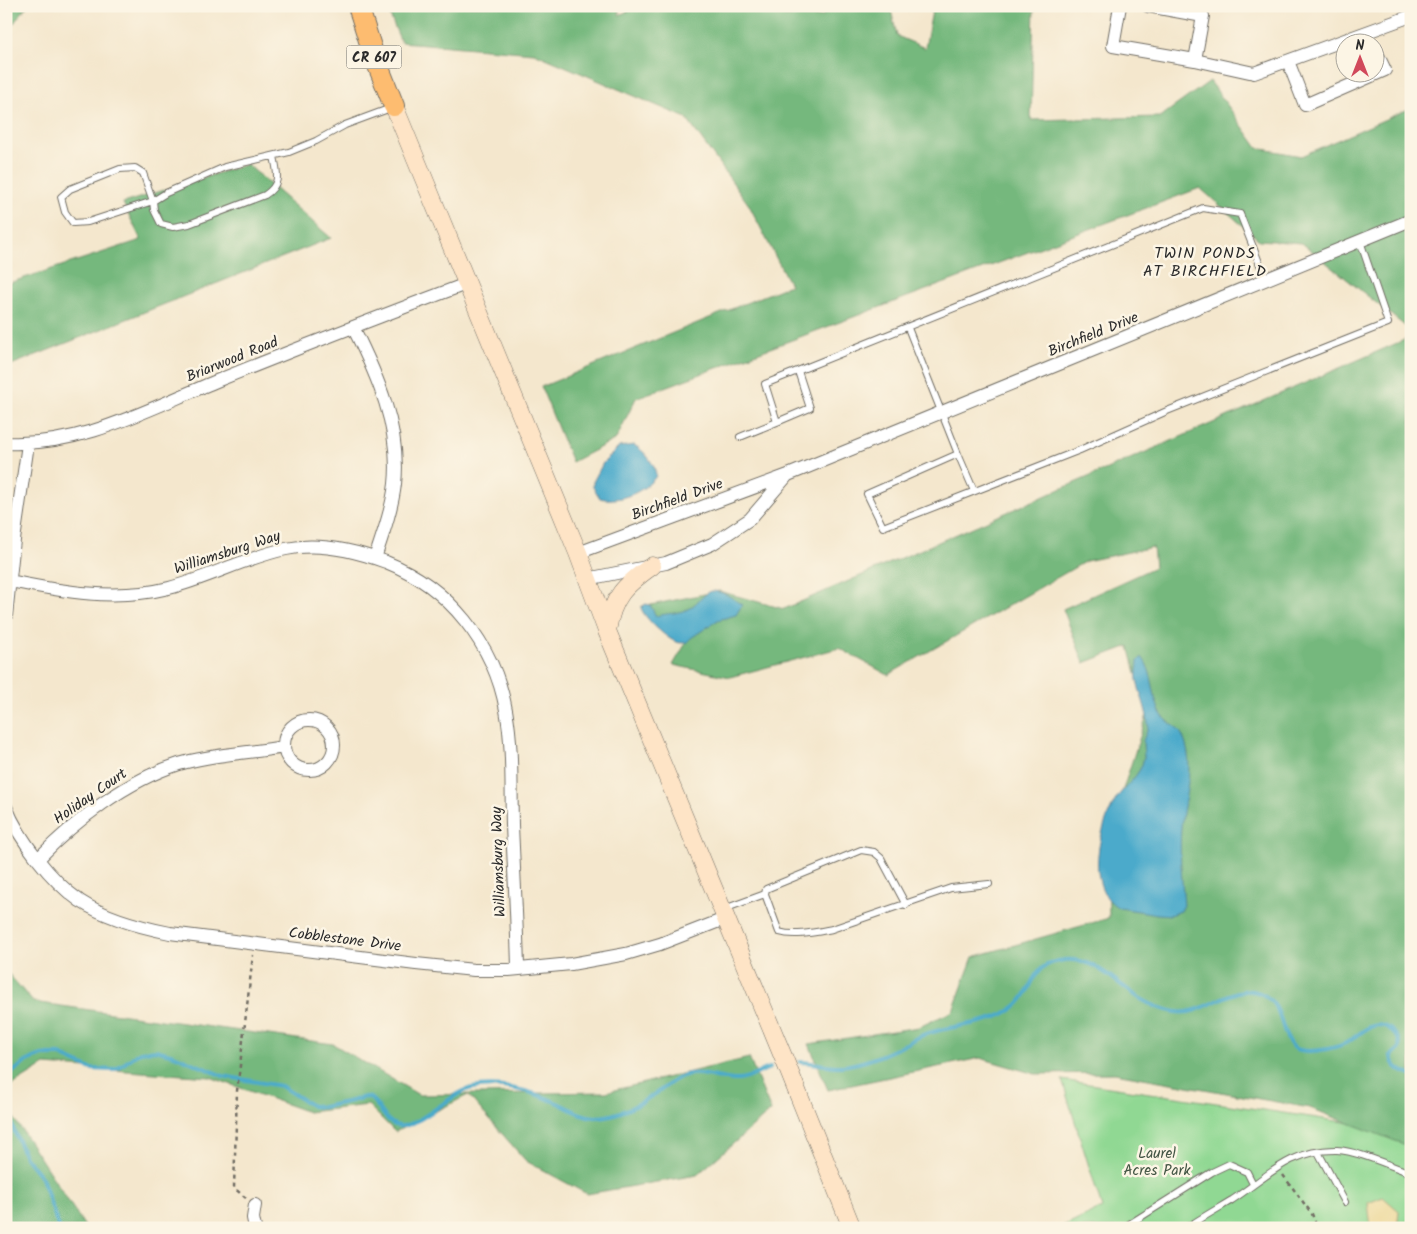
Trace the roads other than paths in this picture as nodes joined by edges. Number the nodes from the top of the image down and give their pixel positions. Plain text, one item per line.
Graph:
1 (358, 6) edge
2 (1120, 6) edge
3 (1148, 6) edge
4 (1411, 16) edge
5 (1380, 32) edge
6 (1334, 48) edge
7 (1196, 60) junction
8 (1288, 61) junction
9 (1358, 82) edge
10 (394, 106) junction
11 (274, 156) junction
12 (153, 201) junction
13 (1411, 220) edge
14 (1360, 241) junction
15 (1266, 280) junction
16 (466, 284) junction
17 (353, 326) junction
18 (908, 328) junction
19 (798, 371) junction
20 (943, 413) junction
21 (777, 422) junction
22 (740, 437) dead end
23 (6, 443) edge
24 (28, 444) junction
25 (958, 454) junction
26 (788, 475) junction
27 (974, 491) junction
28 (578, 553) junction
29 (376, 558) junction
30 (652, 566) junction
31 (588, 579) junction
32 (10, 582) junction
33 (6, 616) edge
34 (607, 631) junction
35 (284, 748) junction
36 (6, 807) edge
37 (38, 860) junction
38 (989, 884) dead end
39 (765, 894) junction
40 (906, 905) junction
41 (725, 914) junction
42 (518, 969) junction
43 (1318, 1152) junction
44 (1411, 1173) edge
45 (1253, 1184) junction
46 (1345, 1202) dead end
47 (255, 1205) road end
48 (255, 1228) edge
49 (852, 1228) edge
50 (1125, 1228) edge
51 (1186, 1228) edge

1 - 10 main road, CR 607
2 - 7 street
3 - 7 street
4 - 5 street
6 - 8 street
7 - 8 street
8 - 9 street
10 - 11 lane
10 - 16 main road
11 - 12 lane
11 - 12 lane
12 - 12 lane
13 - 14 street, Birchfield Drive
14 - 15 street, Birchfield Drive
14 - 27 lane
15 - 18 lane
15 - 20 street, Birchfield Drive
16 - 17 street, Briarwood Road
16 - 28 main road
17 - 24 street, Briarwood Road
17 - 29 street
18 - 19 lane
18 - 20 lane
19 - 21 lane
19 - 21 lane
20 - 25 lane
20 - 26 street, Birchfield Drive
21 - 22 lane
23 - 24 street, Briarwood Road
24 - 32 street
25 - 27 lane
25 - 27 lane
26 - 28 street, Birchfield Drive
26 - 30 street, Birchfield Drive
28 - 31 main road
29 - 32 street, Williamsburg Way
29 - 42 street, Williamsburg Way
30 - 31 street, Birchfield Drive
30 - 34 main road
31 - 34 main road
32 - 33 street
34 - 41 main road
35 - 35 street
35 - 37 street, Holiday Court
36 - 37 street, Cobblestone Drive
37 - 42 street, Cobblestone Drive
38 - 40 lane
39 - 40 lane
39 - 40 lane
39 - 41 lane
41 - 42 street, Cobblestone Drive
41 - 49 main road
43 - 44 lane
43 - 45 lane
43 - 46 lane
45 - 50 lane
45 - 51 lane
47 - 48 street

